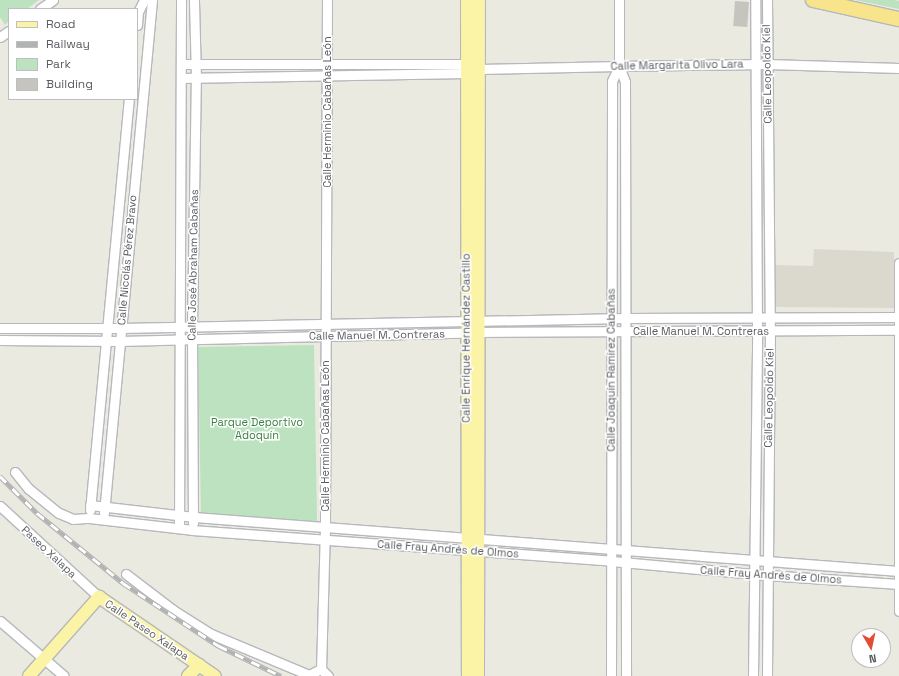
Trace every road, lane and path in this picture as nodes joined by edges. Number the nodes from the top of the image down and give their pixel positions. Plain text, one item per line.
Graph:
1 (53, 0) edge
2 (144, 0) edge
3 (152, 0) edge
4 (181, 0) edge
5 (194, 0) edge
6 (327, 0) edge
7 (467, 0) edge
8 (479, 0) edge
9 (619, 0) edge
10 (755, 0) edge
11 (767, 0) edge
12 (813, 0) edge
13 (851, 0) edge
14 (41, 8) edge
15 (899, 11) edge
16 (138, 12) edge
17 (899, 19) edge
18 (181, 64) junction
19 (196, 64) junction
20 (327, 64) junction
21 (756, 64) junction
22 (767, 64) junction
23 (619, 66) junction
24 (467, 68) junction
25 (899, 68) edge
26 (479, 69) junction
27 (327, 76) junction
28 (181, 78) junction
29 (196, 78) junction
30 (130, 100) edge
31 (625, 156) junction
32 (612, 157) junction
33 (611, 238) junction
34 (625, 238) junction
35 (899, 263) edge
36 (756, 316) junction
37 (770, 317) junction
38 (899, 317) edge
39 (610, 318) junction
40 (625, 318) junction
41 (326, 324) junction
42 (179, 326) junction
43 (192, 326) junction
44 (467, 327) junction
45 (480, 327) junction
46 (0, 328) edge
47 (106, 328) junction
48 (120, 328) junction
49 (756, 330) junction
50 (770, 330) junction
51 (899, 330) edge
52 (610, 331) junction
53 (626, 331) junction
54 (326, 336) junction
55 (178, 339) junction
56 (192, 339) junction
57 (0, 340) edge
58 (105, 341) junction
59 (119, 341) junction
60 (626, 416) junction
61 (611, 417) junction
62 (611, 466) junction
63 (627, 466) junction
64 (15, 472) dead end
65 (90, 505) junction
66 (0, 506) edge
67 (105, 507) junction
68 (179, 515) junction
69 (194, 517) junction
70 (89, 518) junction
71 (104, 520) junction
72 (325, 526) junction
73 (179, 528) junction
74 (193, 530) junction
75 (466, 537) junction
76 (478, 538) junction
77 (324, 541) junction
78 (611, 547) junction
79 (627, 549) junction
80 (466, 550) junction
81 (479, 551) junction
82 (611, 561) junction
83 (753, 561) junction
84 (627, 562) junction
85 (766, 562) junction
86 (899, 571) edge
87 (126, 574) dead end
88 (753, 574) junction
89 (766, 576) junction
90 (899, 584) edge
91 (99, 597) junction
92 (899, 611) edge
93 (0, 621) edge
94 (45, 659) junction
95 (199, 666) junction
96 (321, 669) junction
97 (611, 673) edge
98 (626, 673) edge
99 (29, 676) edge
100 (64, 676) edge
101 (188, 676) edge
102 (215, 676) edge
103 (328, 676) edge
104 (468, 676) edge
105 (478, 676) edge
106 (753, 676) edge
107 (767, 676) edge

1 - 14 street
2 - 16 street
3 - 48 street, Calle Nicolás Pérez Bravo
4 - 18 street, Calle José Abraham Cabañas
5 - 19 street, Calle José Abraham Cabañas
6 - 20 street, Calle Herminio Cabañas León
7 - 24 main road, Calle Enrique Hernández Castillo
8 - 26 main road, Calle Enrique Hernández Castillo
9 - 23 street, Calle Joaquín Ramírez Cabañas
10 - 21 street, Calle Leopoldo Kiel
11 - 22 street, Calle Leopoldo Kiel
12 - 17 highway
13 - 15 highway
18 - 19 street, Calle Margarita Olivo Lara
18 - 28 street, Calle José Abraham Cabañas
19 - 20 street, Calle Margarita Olivo Lara
19 - 29 street, Calle José Abraham Cabañas
20 - 24 street, Calle Margarita Olivo Lara
20 - 27 street, Calle Herminio Cabañas León
21 - 22 street, Calle Margarita Olivo Lara
21 - 23 street, Calle Margarita Olivo Lara
21 - 36 street, Calle Leopoldo Kiel
22 - 25 street, Calle Margarita Olivo Lara
22 - 37 street, Calle Leopoldo Kiel
23 - 26 street, Calle Margarita Olivo Lara
23 - 31 street, Calle Joaquín Ramírez Cabañas
23 - 32 street, Calle Joaquín Ramírez Cabañas
24 - 26 street, Calle Margarita Olivo Lara
24 - 27 street, Calle Margarita Olivo Lara
24 - 44 main road, Calle Enrique Hernández Castillo
26 - 45 main road, Calle Enrique Hernández Castillo
27 - 29 street, Calle Margarita Olivo Lara
27 - 41 street, Calle Herminio Cabañas León
28 - 29 street, Calle Margarita Olivo Lara
28 - 42 street, Calle José Abraham Cabañas
29 - 43 street, Calle José Abraham Cabañas
30 - 47 street, Calle Nicolás Pérez Bravo
31 - 32 street
31 - 34 street, Calle Joaquín Ramírez Cabañas
32 - 33 street, Calle Joaquín Ramírez Cabañas
33 - 34 street
33 - 39 street, Calle Joaquín Ramírez Cabañas
34 - 40 street, Calle Joaquín Ramírez Cabañas
35 - 38 street
36 - 37 street, Calle Manuel M. Contreras
36 - 40 street, Calle Manuel M. Contreras
36 - 49 street, Calle Leopoldo Kiel
37 - 38 street, Calle Manuel M. Contreras
37 - 50 street, Calle Leopoldo Kiel
38 - 51 street
39 - 40 street, Calle Manuel M. Contreras
39 - 45 street, Calle Manuel M. Contreras
39 - 52 street, Calle Joaquín Ramírez Cabañas
40 - 53 street, Calle Joaquín Ramírez Cabañas
41 - 43 street, Calle Manuel M. Contreras
41 - 44 street, Calle Manuel M. Contreras
41 - 54 street, Calle Herminio Cabañas León
42 - 43 street, Calle Manuel M. Contreras
42 - 48 street, Calle Manuel M. Contreras
42 - 55 street, Calle José Abraham Cabañas
43 - 56 street, Calle José Abraham Cabañas
44 - 45 street, Calle Manuel M. Contreras
44 - 54 street, Calle Manuel M. Contreras
44 - 75 main road, Calle Enrique Hernández Castillo
45 - 52 street, Calle Manuel M. Contreras
45 - 76 main road, Calle Enrique Hernández Castillo
46 - 47 street, Calle Manuel M. Contreras
47 - 48 street, Calle Manuel M. Contreras
47 - 58 street, Calle Nicolás Pérez Bravo
48 - 59 street, Calle Nicolás Pérez Bravo
49 - 50 street, Calle Manuel M. Contreras
49 - 53 street, Calle Manuel M. Contreras
49 - 83 street, Calle Leopoldo Kiel
50 - 51 street, Calle Manuel M. Contreras
50 - 85 street, Calle Leopoldo Kiel
51 - 86 street
52 - 53 street, Calle Manuel M. Contreras
52 - 61 street, Calle Joaquín Ramírez Cabañas
53 - 60 street, Calle Joaquín Ramírez Cabañas
54 - 56 street, Calle Manuel M. Contreras
54 - 72 street, Calle Herminio Cabañas León
55 - 56 street, Calle Manuel M. Contreras
55 - 59 street, Calle Manuel M. Contreras
55 - 68 street, Calle José Abraham Cabañas
56 - 69 street, Calle José Abraham Cabañas
57 - 58 street, Calle Manuel M. Contreras
58 - 59 street, Calle Manuel M. Contreras
58 - 65 street, Calle Nicolás Pérez Bravo
59 - 67 street, Calle Nicolás Pérez Bravo
60 - 61 street
60 - 63 street, Calle Joaquín Ramírez Cabañas
61 - 62 street, Calle Joaquín Ramírez Cabañas
62 - 63 street
62 - 78 street, Calle Joaquín Ramírez Cabañas
63 - 79 street, Calle Joaquín Ramírez Cabañas
64 - 70 street, Calle Fray Andrés de Olmos
65 - 67 street, Calle Fray Andrés de Olmos
65 - 70 street, Calle Nicolás Pérez Bravo
66 - 91 street, Paseo Xalapa
67 - 68 street, Calle Fray Andrés de Olmos
67 - 71 street, Calle Nicolás Pérez Bravo
68 - 69 street, Calle Fray Andrés de Olmos
68 - 73 street, Calle José Abraham Cabañas
69 - 72 street, Calle Fray Andrés de Olmos
69 - 74 street, Calle José Abraham Cabañas
70 - 71 street, Calle Fray Andrés de Olmos
71 - 73 street, Calle Fray Andrés de Olmos
72 - 75 street, Calle Fray Andrés de Olmos
72 - 77 street, Calle Herminio Cabañas León
73 - 74 street, Calle Fray Andrés de Olmos
74 - 77 street, Calle Fray Andrés de Olmos
75 - 76 street, Calle Fray Andrés de Olmos
75 - 80 main road, Calle Enrique Hernández Castillo
76 - 78 street, Calle Fray Andrés de Olmos
76 - 81 main road, Calle Enrique Hernández Castillo
77 - 80 street, Calle Fray Andrés de Olmos
77 - 96 street, Calle Herminio Cabañas León
78 - 79 street, Calle Fray Andrés de Olmos
78 - 82 street, Calle Joaquín Ramírez Cabañas
79 - 83 street, Calle Fray Andrés de Olmos
79 - 84 street, Calle Joaquín Ramírez Cabañas
80 - 81 street, Calle Fray Andrés de Olmos
80 - 104 main road, Calle Enrique Hernández Castillo
81 - 82 street, Calle Fray Andrés de Olmos
81 - 105 main road, Calle Enrique Hernández Castillo
82 - 84 street, Calle Fray Andrés de Olmos
82 - 97 street, Calle Joaquín Ramírez Cabañas
83 - 85 street, Calle Fray Andrés de Olmos
83 - 88 street, Calle Leopoldo Kiel
84 - 88 street, Calle Fray Andrés de Olmos
84 - 98 street, Calle Joaquín Ramírez Cabañas
85 - 86 street, Calle Fray Andrés de Olmos
85 - 89 street, Calle Leopoldo Kiel
86 - 90 street
87 - 96 street
88 - 89 street, Calle Fray Andrés de Olmos
88 - 106 street, Calle Leopoldo Kiel
89 - 90 street, Calle Fray Andrés de Olmos
89 - 107 street, Calle Leopoldo Kiel
90 - 92 street
91 - 94 main road
91 - 95 main road, Calle Paseo Xalapa
93 - 94 street
94 - 99 main road
94 - 100 street
95 - 101 main road
95 - 102 main road, Calle Paseo Xalapa
96 - 103 street
97 - 98 street

